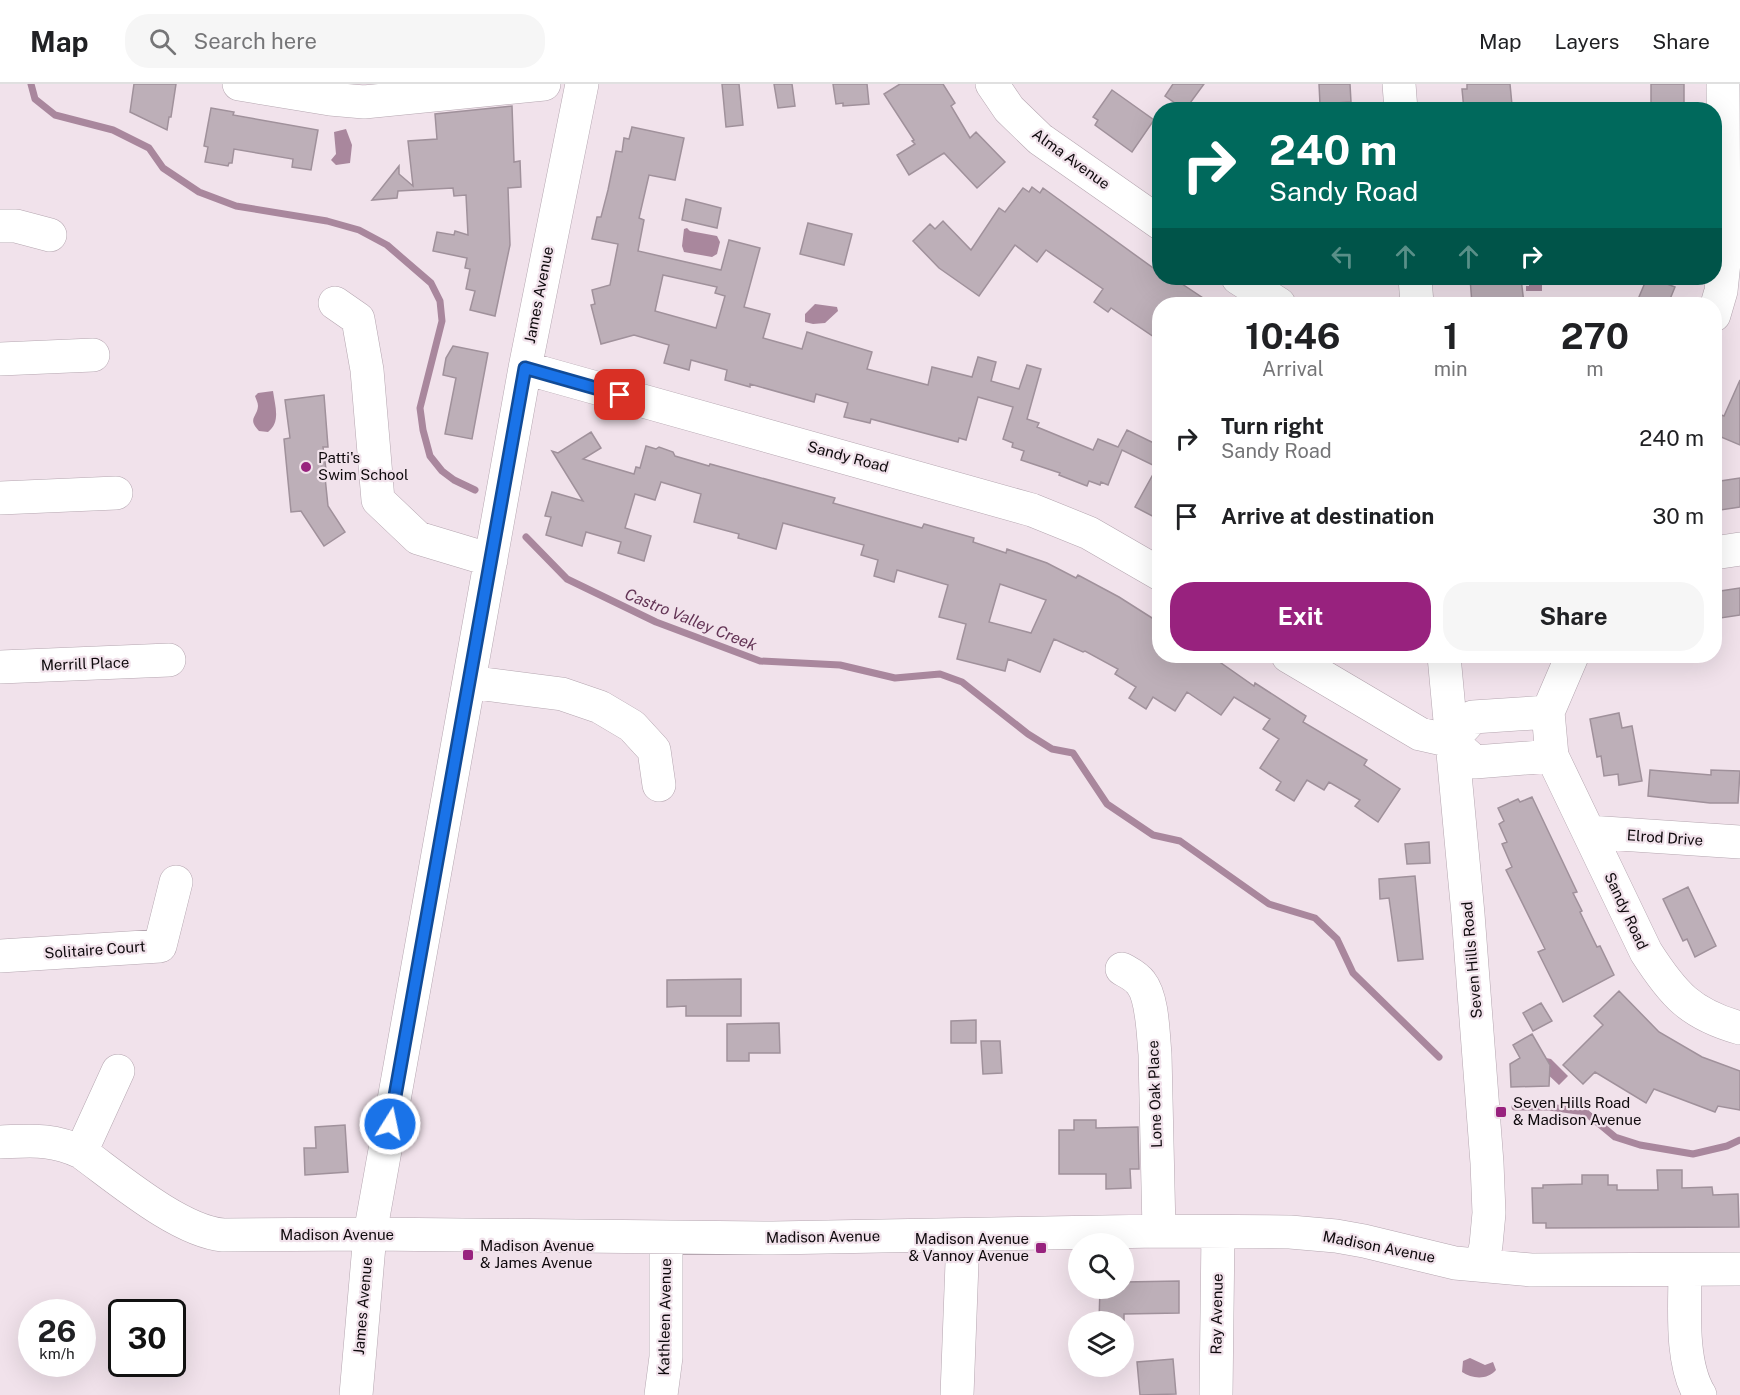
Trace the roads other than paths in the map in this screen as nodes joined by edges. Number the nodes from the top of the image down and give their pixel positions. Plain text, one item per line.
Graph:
1 (239, 84) edge
2 (544, 84) edge
3 (582, 84) edge
4 (992, 84) edge
5 (1399, 84) edge
6 (1723, 84) edge
7 (1400, 102) edge
8 (1152, 217) edge
9 (0, 226) edge
10 (50, 235) dead end
11 (1722, 281) edge
12 (1249, 285) edge
13 (1268, 297) edge
14 (335, 303) dead end
15 (93, 355) dead end
16 (0, 359) edge
17 (525, 368) junction
18 (116, 493) dead end
19 (0, 498) edge
20 (1740, 549) edge
21 (1722, 552) edge
22 (491, 560) junction
23 (1152, 569) edge
24 (169, 660) dead end
25 (1300, 663) edge
26 (1445, 663) edge
27 (1569, 663) edge
28 (0, 667) edge
29 (469, 682) junction
30 (1548, 712) junction
31 (1451, 741) junction
32 (1552, 756) junction
33 (658, 784) dead end
34 (1589, 832) junction
35 (1740, 842) edge
36 (176, 882) dead end
37 (0, 956) edge
38 (1122, 969) dead end
39 (1740, 1028) edge
40 (118, 1071) dead end
41 (0, 1142) edge
42 (81, 1152) junction
43 (1159, 1232) junction
44 (1218, 1232) junction
45 (370, 1234) junction
46 (963, 1236) junction
47 (666, 1238) junction
48 (1482, 1265) junction
49 (1740, 1269) edge
50 (1685, 1270) junction
51 (356, 1395) edge
52 (661, 1395) edge
53 (957, 1395) edge
54 (1216, 1395) edge
55 (1700, 1395) edge

1 - 2 street
3 - 17 street, James Avenue
4 - 8 street, Alma Avenue
5 - 7 street
6 - 11 street
9 - 10 street
12 - 13 street
14 - 22 street
15 - 16 street
17 - 22 street, James Avenue
17 - 23 street, Sandy Road
18 - 19 street
20 - 21 street
22 - 29 street, James Avenue
24 - 28 street, Merrill Place
25 - 31 street
26 - 31 street, Seven Hills Road
27 - 30 street
29 - 33 street
29 - 45 street, James Avenue
30 - 31 street
30 - 32 street, Sandy Road
31 - 32 street
31 - 48 street, Seven Hills Road
32 - 34 street, Sandy Road
34 - 35 street, Elrod Drive
34 - 39 street, Sandy Road
36 - 37 street, Solitaire Court
38 - 43 street, Lone Oak Place
40 - 42 street
41 - 42 street, Madison Avenue
42 - 45 street, Madison Avenue
43 - 44 street, Madison Avenue
43 - 46 street, Madison Avenue
44 - 48 street, Madison Avenue
44 - 54 street, Ray Avenue
45 - 47 street, Madison Avenue
45 - 51 street, James Avenue
46 - 47 street, Madison Avenue
46 - 53 street
47 - 52 street, Kathleen Avenue
48 - 50 street, Madison Avenue
49 - 50 street, Madison Avenue
50 - 55 street

